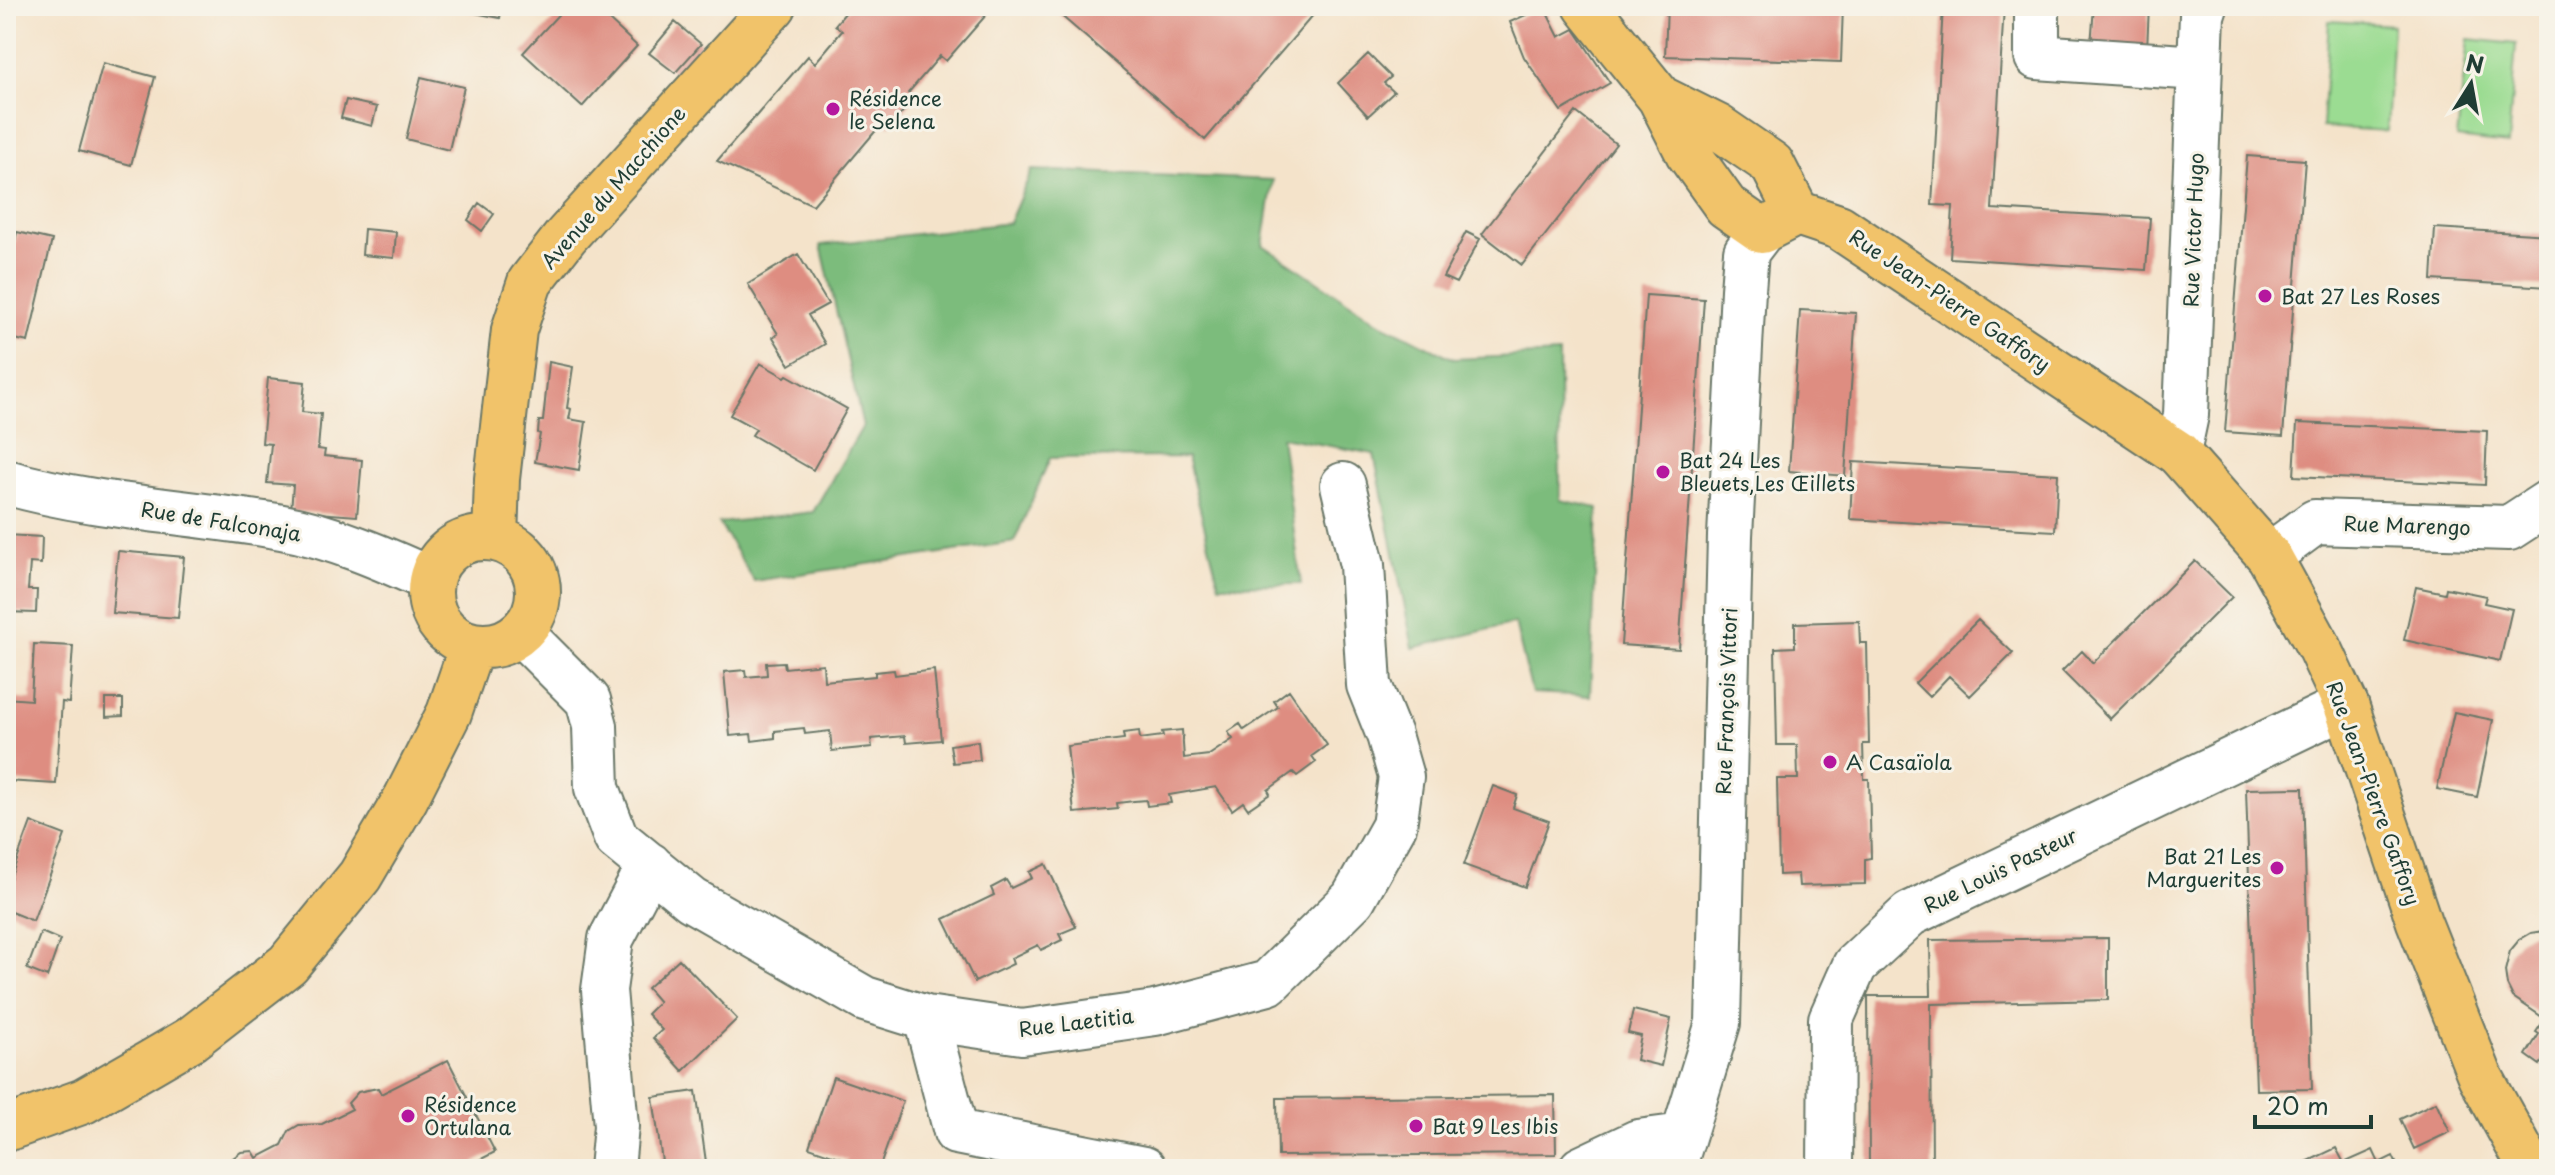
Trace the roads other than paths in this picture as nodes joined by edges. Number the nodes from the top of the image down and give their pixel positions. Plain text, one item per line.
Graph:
1 (774, 6) edge
2 (1586, 6) edge
3 (2037, 6) edge
4 (2205, 6) edge
5 (2199, 68) junction
6 (1660, 98) junction
7 (1780, 222) junction
8 (2178, 453) junction
9 (6, 482) edge
10 (1343, 485) dead end
11 (2549, 502) edge
12 (495, 539) junction
13 (2269, 556) junction
14 (431, 580) junction
15 (521, 633) junction
16 (472, 646) junction
17 (2346, 705) junction
18 (650, 865) junction
19 (926, 1018) junction
20 (6, 1129) edge
21 (959, 1151) edge
22 (1678, 1152) edge
23 (612, 1169) edge
24 (1144, 1169) edge
25 (1581, 1169) edge
26 (1830, 1169) edge
27 (2531, 1169) edge

1 - 12 main road, Avenue du Macchione
2 - 6 main road
3 - 5 street
4 - 5 street, Rue Victor Hugo
5 - 8 street, Rue Victor Hugo
6 - 7 main road, Rue Jean-Pierre Gaffory
6 - 7 main road
7 - 8 main road, Rue Jean-Pierre Gaffory
7 - 22 street, Rue François Vittori
8 - 13 main road, Rue Jean-Pierre Gaffory
9 - 14 street, Rue de Falconaja
10 - 19 street, Rue Laetitia
11 - 13 street, Rue Marengo
12 - 14 main road
12 - 15 main road
13 - 17 main road, Rue Jean-Pierre Gaffory
14 - 16 main road
15 - 16 main road
15 - 18 street, Rue Laetitia
16 - 20 main road
17 - 26 street, Rue Louis Pasteur
17 - 27 main road, Rue Jean-Pierre Gaffory
18 - 19 street, Rue Laetitia
18 - 23 street
19 - 21 street
21 - 24 street
22 - 25 street

